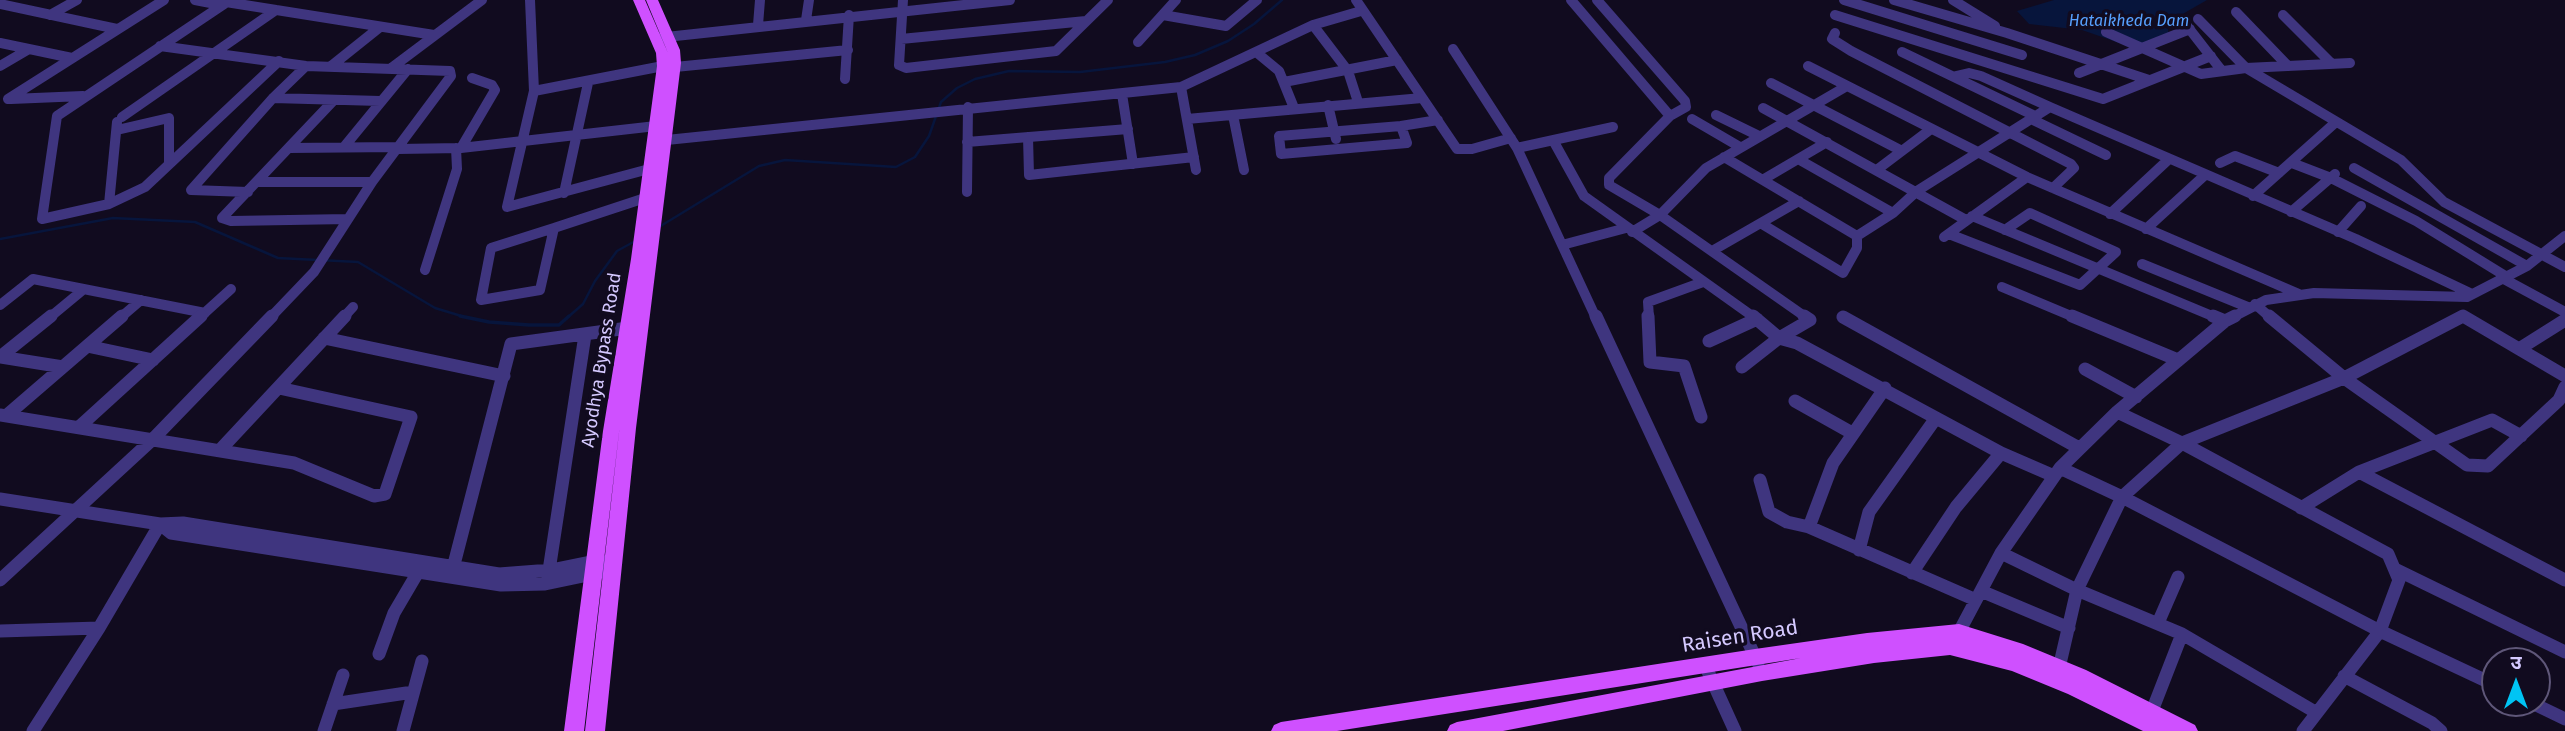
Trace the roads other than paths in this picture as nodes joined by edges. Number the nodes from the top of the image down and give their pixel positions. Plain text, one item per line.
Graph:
1 (20, 0) edge
2 (77, 0) edge
3 (164, 0) edge
4 (195, 0) edge
5 (482, 0) edge
6 (530, 0) edge
7 (639, 0) edge
8 (652, 0) edge
9 (760, 0) edge
10 (808, 0) edge
11 (999, 0) edge
12 (1010, 0) edge
13 (1108, 0) edge
14 (1176, 0) edge
15 (1256, 0) edge
16 (1356, 0) edge
17 (1571, 0) edge
18 (1597, 0) edge
19 (1844, 0) edge
20 (1894, 0) edge
21 (1953, 0) edge
22 (226, 2) edge
23 (952, 3) edge
24 (1913, 3) edge
25 (5, 5) edge
26 (903, 5) edge
27 (276, 10) junction
28 (1361, 11) junction
29 (2236, 12) dead end
30 (852, 13) junction
31 (50, 15) junction
32 (1163, 15) junction
33 (1835, 15) dead end
34 (2283, 15) dead end
35 (2198, 19) dead end
36 (806, 20) junction
37 (1086, 22) junction
38 (758, 25) junction
39 (1313, 25) junction
40 (380, 27) junction
41 (117, 29) junction
42 (2105, 32) dead end
43 (1835, 33) dead end
44 (2007, 33) junction
45 (434, 35) junction
46 (663, 37) junction
47 (901, 39) junction
48 (1138, 42) dead end
49 (0, 43) edge
50 (160, 46) junction
51 (2142, 48) junction
52 (29, 49) junction
53 (1453, 49) dead end
54 (848, 50) junction
55 (1256, 52) junction
56 (1902, 52) dead end
57 (214, 53) junction
58 (2211, 56) junction
59 (72, 58) junction
60 (1397, 60) junction
61 (279, 61) junction
62 (2350, 63) dead end
63 (2332, 64) junction
64 (2099, 65) junction
65 (0, 66) edge
66 (306, 66) junction
67 (669, 66) junction
68 (1808, 66) dead end
69 (2288, 66) junction
70 (330, 67) junction
71 (2183, 67) junction
72 (2246, 68) junction
73 (390, 69) junction
74 (408, 69) junction
75 (2014, 70) junction
76 (1348, 71) junction
77 (2222, 71) junction
78 (2079, 73) dead end
79 (1956, 76) junction
80 (472, 78) dead end
81 (845, 79) dead end
82 (2149, 80) junction
83 (1284, 82) junction
84 (588, 83) junction
85 (1771, 83) dead end
86 (1847, 86) junction
87 (1181, 87) junction
88 (2067, 87) junction
89 (534, 91) junction
90 (1122, 94) junction
91 (84, 96) junction
92 (273, 98) junction
93 (1422, 98) junction
94 (4, 100) edge
95 (334, 100) junction
96 (380, 101) junction
97 (1358, 102) junction
98 (1328, 105) junction
99 (1814, 106) junction
100 (2048, 106) junction
101 (968, 107) junction
102 (1294, 108) junction
103 (1763, 108) dead end
104 (1233, 115) junction
105 (1716, 115) dead end
106 (1670, 116) junction
107 (663, 118) junction
108 (2033, 118) junction
109 (1187, 119) junction
110 (1692, 119) dead end
111 (1438, 120) junction
112 (1787, 120) junction
113 (2336, 122) junction
114 (119, 123) junction
115 (1401, 126) junction
116 (1614, 127) dead end
117 (1128, 129) junction
118 (1931, 129) junction
119 (1334, 133) junction
120 (2010, 133) junction
121 (578, 135) junction
122 (1759, 136) junction
123 (1028, 137) junction
124 (660, 141) junction
125 (523, 142) junction
126 (967, 142) junction
127 (1555, 142) junction
128 (1827, 142) junction
129 (1514, 143) junction
130 (344, 147) junction
131 (1740, 147) junction
132 (289, 148) junction
133 (398, 148) junction
134 (458, 148) junction
135 (1340, 149) junction
136 (1902, 151) junction
137 (1975, 153) junction
138 (2106, 155) dead end
139 (1194, 157) junction
140 (1724, 157) junction
141 (1798, 159) junction
142 (2169, 159) junction
143 (2220, 163) dead end
144 (2291, 163) junction
145 (169, 164) junction
146 (1133, 164) junction
147 (2354, 168) dead end
148 (649, 169) junction
149 (1878, 169) junction
150 (1196, 170) dead end
151 (1244, 170) dead end
152 (2279, 173) junction
153 (2204, 175) junction
154 (2333, 176) junction
155 (2027, 177) junction
156 (1763, 179) junction
157 (257, 182) junction
158 (372, 182) junction
159 (2053, 188) junction
160 (1917, 191) junction
161 (248, 192) junction
162 (967, 192) dead end
163 (564, 193) junction
164 (2253, 196) junction
165 (1799, 201) junction
166 (109, 204) junction
167 (2361, 206) dead end
168 (648, 207) junction
169 (2291, 212) junction
170 (1893, 213) junction
171 (2110, 214) junction
172 (1660, 215) junction
173 (1969, 218) junction
174 (348, 219) junction
175 (1762, 224) junction
176 (554, 227) junction
177 (2146, 229) junction
178 (1629, 230) junction
179 (2005, 230) junction
180 (2338, 232) junction
181 (1857, 236) junction
182 (2565, 236) edge
183 (1562, 245) junction
184 (331, 248) joint
185 (2053, 250) junction
186 (1712, 251) junction
187 (2543, 256) junction
188 (645, 257) junction
189 (2142, 264) dead end
190 (2527, 266) junction
191 (2034, 268) junction
192 (2565, 268) edge
193 (425, 270) dead end
194 (2098, 270) junction
195 (2505, 278) junction
196 (1703, 282) junction
197 (2002, 287) dead end
198 (84, 289) junction
199 (231, 289) dead end
200 (2302, 295) junction
201 (2470, 296) junction
202 (141, 300) junction
203 (0, 305) edge
204 (2252, 306) junction
205 (353, 307) dead end
206 (2565, 312) edge
207 (205, 313) junction
208 (2463, 316) junction
209 (1843, 317) dead end
210 (1757, 319) junction
211 (2565, 320) edge
212 (2225, 321) junction
213 (628, 328) junction
214 (585, 335) junction
215 (324, 338) junction
216 (1779, 338) junction
217 (1709, 341) dead end
218 (87, 346) junction
219 (2519, 349) junction
220 (0, 357) edge
221 (153, 360) junction
222 (2178, 360) junction
223 (63, 367) junction
224 (1742, 367) dead end
225 (2085, 369) dead end
226 (504, 376) junction
227 (2565, 376) edge
228 (2344, 378) junction
229 (2565, 387) edge
230 (279, 388) junction
231 (1885, 388) junction
232 (2136, 397) junction
233 (1795, 401) dead end
234 (2117, 412) junction
235 (3, 415) edge
236 (1701, 416) dead end
237 (1936, 418) junction
238 (79, 427) junction
239 (1853, 433) junction
240 (2521, 436) junction
241 (153, 439) junction
242 (2182, 443) junction
243 (2436, 443) junction
244 (2079, 448) junction
245 (220, 450) junction
246 (2001, 453) junction
247 (2358, 471) junction
248 (2057, 472) junction
249 (1760, 480) dead end
250 (2122, 497) junction
251 (0, 499) edge
252 (2301, 508) junction
253 (78, 511) junction
254 (160, 524) junction
255 (1809, 527) junction
256 (1859, 550) junction
257 (2001, 553) junction
258 (613, 563) junction
259 (422, 566) junction
260 (595, 568) junction
261 (2395, 569) junction
262 (453, 572) junction
263 (1912, 573) junction
264 (548, 577) junction
265 (2178, 577) dead end
266 (0, 580) edge
267 (2565, 580) edge
268 (2077, 590) junction
269 (1979, 595) junction
270 (2158, 623) junction
271 (99, 628) junction
272 (2069, 628) junction
273 (0, 631) edge
274 (2380, 631) junction
275 (2182, 634) junction
276 (1957, 640) junction
277 (2565, 652) edge
278 (379, 654) dead end
279 (422, 660) dead end
280 (1759, 665) junction
281 (2059, 668) junction
282 (1709, 673) junction
283 (342, 675) dead end
284 (2344, 676) junction
285 (2481, 678) edge
286 (413, 692) junction
287 (333, 704) junction
288 (2152, 711) junction
289 (2317, 713) junction
290 (400, 730) edge
291 (33, 731) edge
292 (324, 731) edge
293 (574, 731) edge
294 (595, 731) edge
295 (1282, 731) edge
296 (1457, 731) edge
297 (1735, 731) edge
298 (2163, 731) edge
299 (2189, 731) edge
300 (2303, 731) edge
301 (2441, 731) edge

1 - 25 street
2 - 31 street
3 - 41 street
4 - 22 street
5 - 45 street
6 - 89 street
7 - 46 main road, Ayodhya Bypass Road
8 - 46 main road, Ayodhya Bypass Road
9 - 38 street
10 - 36 street
11 - 12 street
11 - 23 street
13 - 37 street
14 - 32 street
15 - 32 street
16 - 28 street
17 - 106 street
18 - 106 street
19 - 75 street
20 - 24 street
21 - 44 street
22 - 27 street
22 - 50 street
23 - 26 street
24 - 44 street
25 - 31 street
26 - 30 street
26 - 47 street
27 - 40 street
27 - 57 street
28 - 39 street
28 - 60 street
29 - 69 street
30 - 36 street
30 - 54 street
31 - 41 street
32 - 48 street
33 - 75 street
34 - 63 street
35 - 72 street
36 - 38 street
37 - 47 street
37 - 47 street
38 - 46 street
39 - 55 street
39 - 76 street
40 - 45 street
40 - 70 street
41 - 59 street
42 - 51 street
43 - 120 street
44 - 64 street
45 - 73 street
46 - 67 main road, Ayodhya Bypass Road
49 - 52 street
50 - 57 street
50 - 91 street
51 - 58 street
51 - 64 street
51 - 71 street
52 - 59 street
52 - 65 street
53 - 129 street
54 - 67 street
54 - 81 street
55 - 83 street
55 - 87 street
56 - 79 street
57 - 61 street
57 - 114 street
58 - 71 street
58 - 77 street
59 - 94 street
60 - 76 street
60 - 93 street
61 - 66 street
61 - 145 street
62 - 63 street
63 - 69 street
64 - 78 street
64 - 82 street
66 - 70 street
66 - 92 street
67 - 84 street
67 - 107 main road, Ayodhya Bypass Road
68 - 86 street
69 - 72 street
70 - 73 street
71 - 77 street
71 - 82 street
72 - 77 street
72 - 113 street
73 - 74 street
74 - 96 street
74 - 133 street
75 - 88 street
76 - 83 street
76 - 97 street
79 - 100 street
79 - 108 street
80 - 134 street
82 - 88 street
83 - 102 street
84 - 89 street
84 - 121 street
85 - 99 street
86 - 99 street
86 - 118 street
87 - 90 street
87 - 109 street
88 - 100 street
89 - 125 street
90 - 101 street
90 - 117 street
91 - 94 street
91 - 166 street
92 - 95 street
92 - 161 street
93 - 97 street
93 - 111 street
95 - 96 street
95 - 132 street
96 - 130 street
97 - 98 street
98 - 102 street
98 - 119 street
99 - 112 street
99 - 136 street
100 - 108 street
100 - 142 street
101 - 124 street
101 - 126 street
102 - 104 street
103 - 112 street
104 - 109 street
104 - 151 street
105 - 122 street
106 - 172 street
107 - 121 street
107 - 124 main road, Ayodhya Bypass Road
108 - 120 street
108 - 138 street
109 - 139 street
110 - 131 street
111 - 115 street
111 - 129 street
112 - 122 street
112 - 128 street
113 - 144 street
113 - 187 street
114 - 145 street
114 - 166 street
115 - 119 street
115 - 135 street
116 - 127 street
117 - 123 street
117 - 146 street
118 - 136 street
118 - 137 street
119 - 135 street
119 - 135 street
120 - 137 street
120 - 159 street
121 - 125 street
121 - 163 street
122 - 131 street
123 - 126 street
123 - 146 street
124 - 148 main road, Ayodhya Bypass Road
124 - 168 main road, Ayodhya Bypass Road
125 - 134 street
125 - 163 street
126 - 162 street
127 - 129 street
127 - 178 street
128 - 141 street
128 - 149 street
129 - 183 street
130 - 132 street
130 - 133 street
131 - 140 street
132 - 157 street
133 - 134 street
133 - 158 street
134 - 193 street
136 - 149 street
137 - 155 street
137 - 160 street
139 - 146 street
139 - 150 street
140 - 156 street
140 - 172 street
141 - 156 street
141 - 170 street
142 - 153 street
142 - 171 street
143 - 152 street
144 - 152 street
144 - 154 street
145 - 166 street
147 - 190 street
148 - 163 street
148 - 168 main road, Ayodhya Bypass Road
149 - 160 street
152 - 164 street
153 - 164 street
153 - 177 street
154 - 169 street
154 - 195 street
155 - 159 street
155 - 173 street
156 - 165 street
157 - 158 street
157 - 161 street
158 - 174 street
159 - 171 street
160 - 170 street
160 - 173 street
161 - 174 street
164 - 169 street
165 - 175 street
165 - 181 street
167 - 180 street
168 - 176 street
168 - 188 main road, Ayodhya Bypass Road
169 - 180 street
170 - 181 street
171 - 177 street
172 - 178 street
172 - 186 street
173 - 179 street
173 - 191 street
174 - 184 street
175 - 181 street
175 - 186 street
176 - 176 street
177 - 200 street
178 - 183 street
178 - 196 street
179 - 185 street
179 - 194 street
180 - 201 street
182 - 187 street
183 - 280 street
184 - 241 street
185 - 191 street
185 - 194 street
186 - 216 street
187 - 190 street
187 - 192 street
188 - 213 main road, Ayodhya Bypass Road
188 - 258 main road, Ayodhya Bypass Road
189 - 204 street
190 - 195 street
191 - 194 street
194 - 212 street
195 - 201 street
195 - 206 street
196 - 210 street
196 - 236 street
197 - 222 street
198 - 202 street
198 - 203 street
198 - 220 street
199 - 207 street
200 - 201 street
200 - 204 street
201 - 208 street
202 - 207 street
202 - 218 street
204 - 212 street
204 - 228 street
205 - 215 street
207 - 221 street
208 - 219 street
208 - 228 street
209 - 244 street
210 - 216 street
210 - 217 street
211 - 219 street
212 - 222 street
213 - 214 street
213 - 260 main road, Ayodhya Bypass Road
214 - 226 street
214 - 264 street
215 - 226 street
215 - 230 street
216 - 224 street
216 - 231 street
218 - 221 street
218 - 223 street
219 - 227 street
220 - 223 street
221 - 238 street
222 - 232 street
223 - 235 street
225 - 232 street
226 - 262 street
228 - 242 street
228 - 243 street
229 - 240 street
230 - 245 street
230 - 245 street
231 - 237 street
231 - 239 street
232 - 234 street
233 - 239 street
234 - 242 street
234 - 244 street
235 - 238 street
237 - 246 street
237 - 256 street
238 - 241 street
239 - 255 street
240 - 243 street
240 - 243 street
241 - 245 street
241 - 253 street
242 - 250 street
242 - 252 street
243 - 247 street
244 - 248 street
246 - 248 street
246 - 263 street
247 - 252 street
247 - 267 street
248 - 250 street
248 - 257 street
249 - 255 street
250 - 268 street
250 - 274 street
251 - 253 street
252 - 261 street
253 - 254 street
253 - 266 street
254 - 259 street
254 - 271 street
255 - 256 street
256 - 263 street
257 - 268 street
257 - 269 street
258 - 260 street
258 - 294 main road, Ayodhya Bypass Road
259 - 262 street
259 - 278 street
260 - 264 street
260 - 293 main road, Ayodhya Bypass Road
261 - 274 street
261 - 277 street
262 - 264 street
263 - 269 street
265 - 270 street
268 - 270 street
268 - 272 street
269 - 272 street
269 - 276 street
270 - 275 street
271 - 273 street
271 - 291 street
272 - 281 street
274 - 284 street
274 - 285 street
275 - 288 street
275 - 289 street
276 - 280 main road, Raisen Road
276 - 281 main road, Raisen Road
276 - 298 main road, Raisen Road
279 - 286 street
280 - 282 main road, Raisen Road
281 - 288 main road, Raisen Road
282 - 295 main road, Raisen Road
282 - 296 main road, Raisen Road
282 - 297 street
283 - 287 street
284 - 289 street
284 - 301 street
286 - 287 street
286 - 290 street
287 - 292 street
288 - 299 main road, Raisen Road
289 - 300 street

